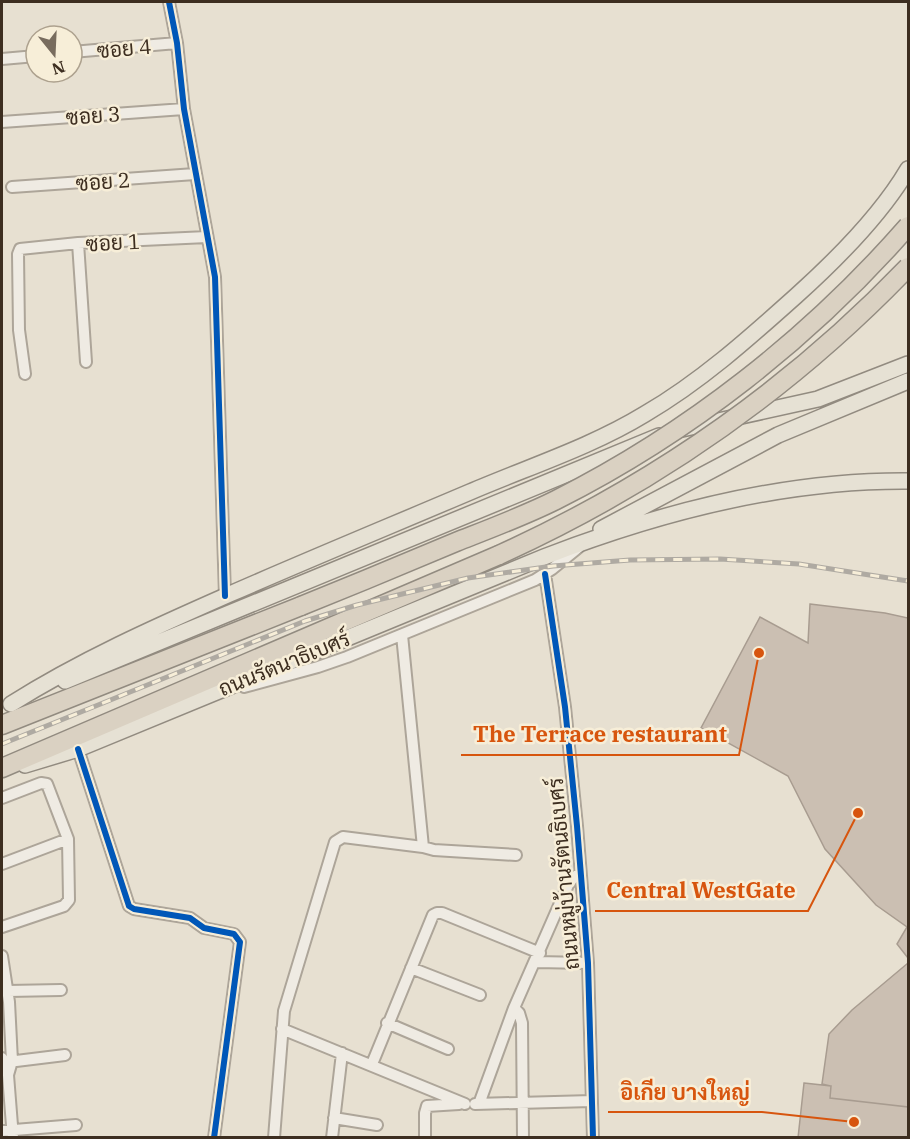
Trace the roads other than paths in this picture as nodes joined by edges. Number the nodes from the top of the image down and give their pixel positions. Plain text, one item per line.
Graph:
1 (169, 2) edge
2 (177, 43) junction
3 (84, 51) edge
4 (24, 57) edge
5 (2, 59) edge
6 (184, 109) junction
7 (2, 122) edge
8 (909, 169) edge
9 (195, 174) junction
10 (12, 188) dead end
11 (909, 190) edge
12 (885, 201) junction
13 (909, 226) edge
14 (207, 237) junction
15 (78, 243) junction
16 (909, 267) edge
17 (86, 362) dead end
18 (909, 364) edge
19 (25, 374) dead end
20 (909, 381) edge
21 (909, 481) edge
22 (583, 543) junction
23 (564, 549) junction
24 (545, 574) junction
25 (225, 596) junction
26 (402, 635) junction
27 (201, 698) junction
28 (6, 706) edge
29 (2, 725) edge
30 (78, 749) junction
31 (2, 769) edge
32 (2, 798) edge
33 (68, 839) junction
34 (423, 847) junction
35 (516, 855) dead end
36 (2, 864) edge
37 (580, 873) junction
38 (2, 927) edge
39 (2, 956) edge
40 (538, 957) junction
41 (588, 963) junction
42 (411, 968) junction
43 (61, 990) dead end
44 (8, 991) junction
45 (480, 995) dead end
46 (514, 1008) junction
47 (387, 1023) junction
48 (282, 1029) junction
49 (448, 1049) dead end
50 (342, 1053) junction
51 (65, 1055) dead end
52 (4, 1061) edge
53 (372, 1064) junction
54 (592, 1101) junction
55 (465, 1104) junction
56 (479, 1104) junction
57 (522, 1104) junction
58 (334, 1118) junction
59 (76, 1125) dead end
60 (377, 1125) dead end
61 (9, 1133) edge
62 (214, 1137) edge
63 (274, 1137) edge
64 (332, 1137) edge
65 (425, 1137) edge
66 (523, 1137) edge
67 (593, 1137) edge

1 - 2 street
2 - 3 street, ซอย 4
2 - 6 street
4 - 5 street
6 - 7 street, ซอย 3
6 - 9 street
8 - 12 main road
9 - 10 street, ซอย 2
9 - 14 street
11 - 12 main road
12 - 25 main road
13 - 29 highway, bridge
14 - 15 street, ซอย 1
14 - 25 street
15 - 17 street
15 - 19 street, ซอย 1
16 - 31 highway, bridge
18 - 28 main road, bridge
20 - 23 main road
21 - 22 main road
22 - 23 main road
22 - 24 street
23 - 27 main road, ถนนรัตนาธิเบศร์
24 - 26 street
24 - 37 street, ถนนหมู่บ้านรัตนธิเบศร์
25 - 28 main road
26 - 27 street
26 - 34 street
27 - 30 main road, ถนนรัตนาธิเบศร์
30 - 31 main road, ถนนรัตนาธิเบศร์
30 - 62 street
32 - 33 street
33 - 36 street
33 - 38 street
34 - 35 street
34 - 48 street
37 - 40 street
37 - 41 street, ถนนหมู่บ้านรัตนธิเบศร์
39 - 44 street
40 - 41 street
40 - 42 street
40 - 46 street
41 - 54 street, ถนนหมู่บ้านรัตนธิเบศร์
42 - 45 street
42 - 47 street
43 - 44 street
44 - 52 street
46 - 56 street
46 - 57 street
47 - 49 street
47 - 53 street
48 - 50 street
48 - 63 street
50 - 53 street
50 - 58 street
51 - 52 street
52 - 61 street
53 - 55 street
54 - 57 street
54 - 67 street, ถนนหมู่บ้านรัตนธิเบศร์
55 - 56 street
55 - 65 street
56 - 57 street
57 - 66 street
58 - 60 street
58 - 64 street
59 - 61 street

